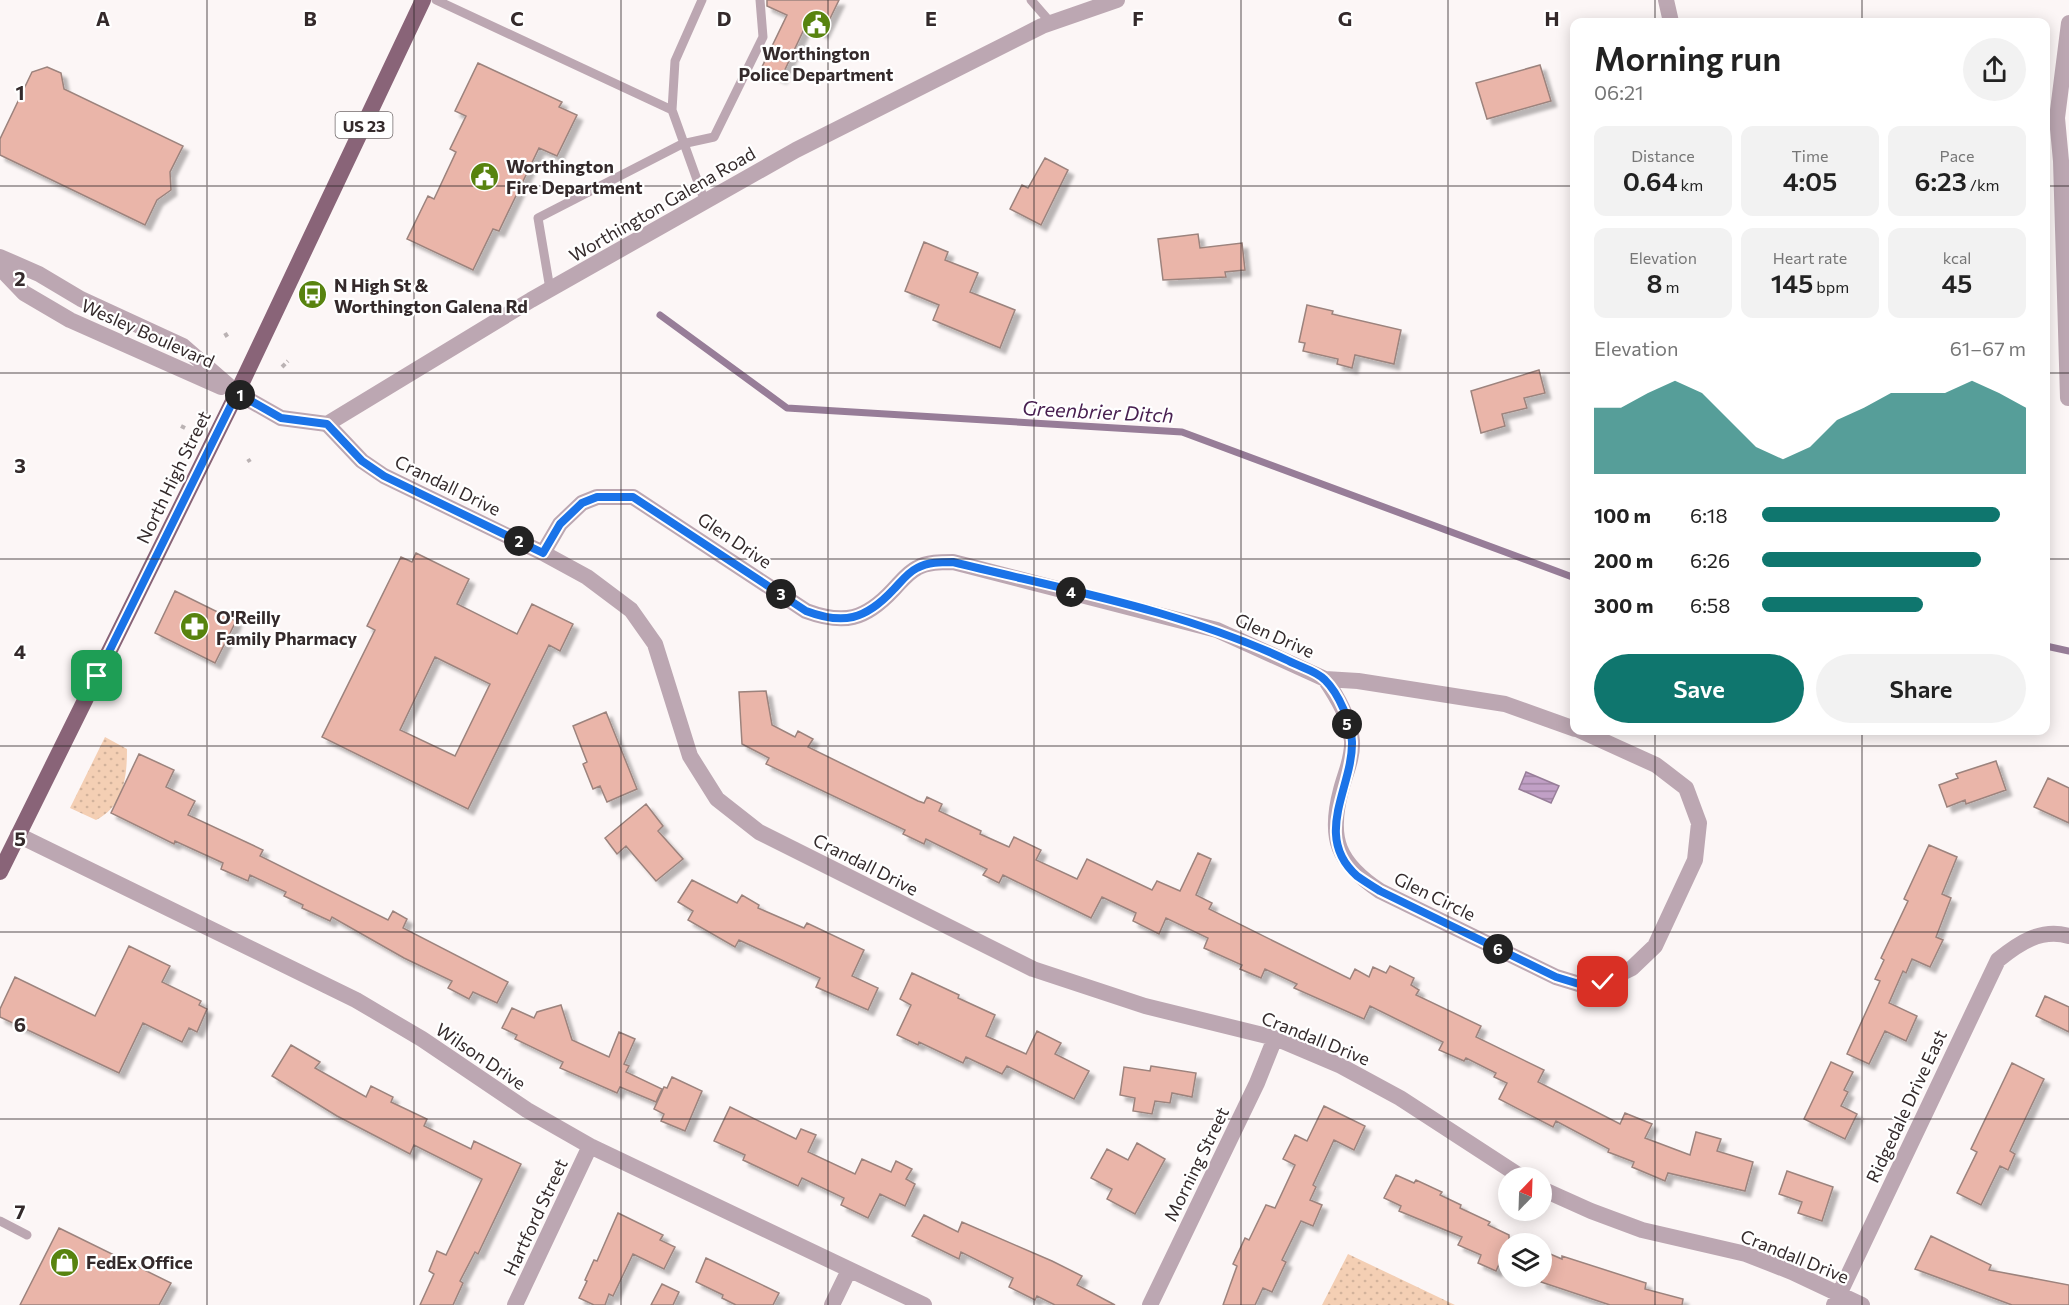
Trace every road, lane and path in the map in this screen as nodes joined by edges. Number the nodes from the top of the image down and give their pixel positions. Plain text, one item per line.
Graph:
1 (423, 0) edge
2 (436, 0) edge
3 (702, 0) edge
4 (760, 0) edge
5 (1031, 0) edge
6 (1117, 0) edge
7 (1666, 0) edge
8 (1670, 18) edge
9 (1051, 23) junction
10 (2069, 23) edge
11 (672, 110) junction
12 (682, 144) junction
13 (705, 202) junction
14 (0, 257) edge
15 (0, 268) edge
16 (550, 290) junction
17 (288, 361) dead end
18 (282, 367) dead end
19 (237, 393) junction
20 (2068, 398) edge
21 (327, 424) junction
22 (181, 426) dead end
23 (187, 429) dead end
24 (543, 553) junction
25 (1324, 679) junction
26 (1570, 727) edge
27 (1588, 735) edge
28 (18, 835) junction
29 (0, 872) edge
30 (2069, 936) edge
31 (1275, 1038) junction
32 (590, 1146) junction
33 (1506, 1167) edge
34 (1552, 1193) edge
35 (0, 1221) edge
36 (27, 1235) dead end
37 (849, 1270) junction
38 (1837, 1299) edge
39 (514, 1305) edge
40 (832, 1305) edge
41 (924, 1305) edge
42 (1150, 1305) edge
43 (1862, 1305) edge

1 - 19 main road, North High Street / US 23
2 - 11 lane
3 - 11 lane
4 - 12 lane
5 - 9 lane
6 - 9 street, Worthington Galena Road
7 - 8 street
9 - 13 street, Worthington Galena Road
10 - 20 street
11 - 12 lane
12 - 13 lane
12 - 16 lane
13 - 16 street, Worthington Galena Road
14 - 19 street, Wesley Boulevard
15 - 19 street, Wesley Boulevard
16 - 21 street, Worthington Galena Road
17 - 18 path
19 - 21 street
19 - 28 main road, North High Street / US 23
21 - 24 street, Crandall Drive
22 - 23 path
24 - 25 street, Glen Drive
24 - 31 street, Crandall Drive
25 - 26 street, Glen Circle
25 - 27 street, Glen Circle
28 - 29 main road, North High Street / US 23
28 - 32 street, Wilson Drive
30 - 38 street, Ridgedale Drive East
31 - 33 street, Crandall Drive
31 - 42 street, Morning Street
32 - 37 street, Wilson Drive
32 - 39 street, Hartford Street
34 - 38 street, Crandall Drive
35 - 36 lane
37 - 40 street
37 - 41 street, Wilson Drive
38 - 43 street, Crandall Drive

